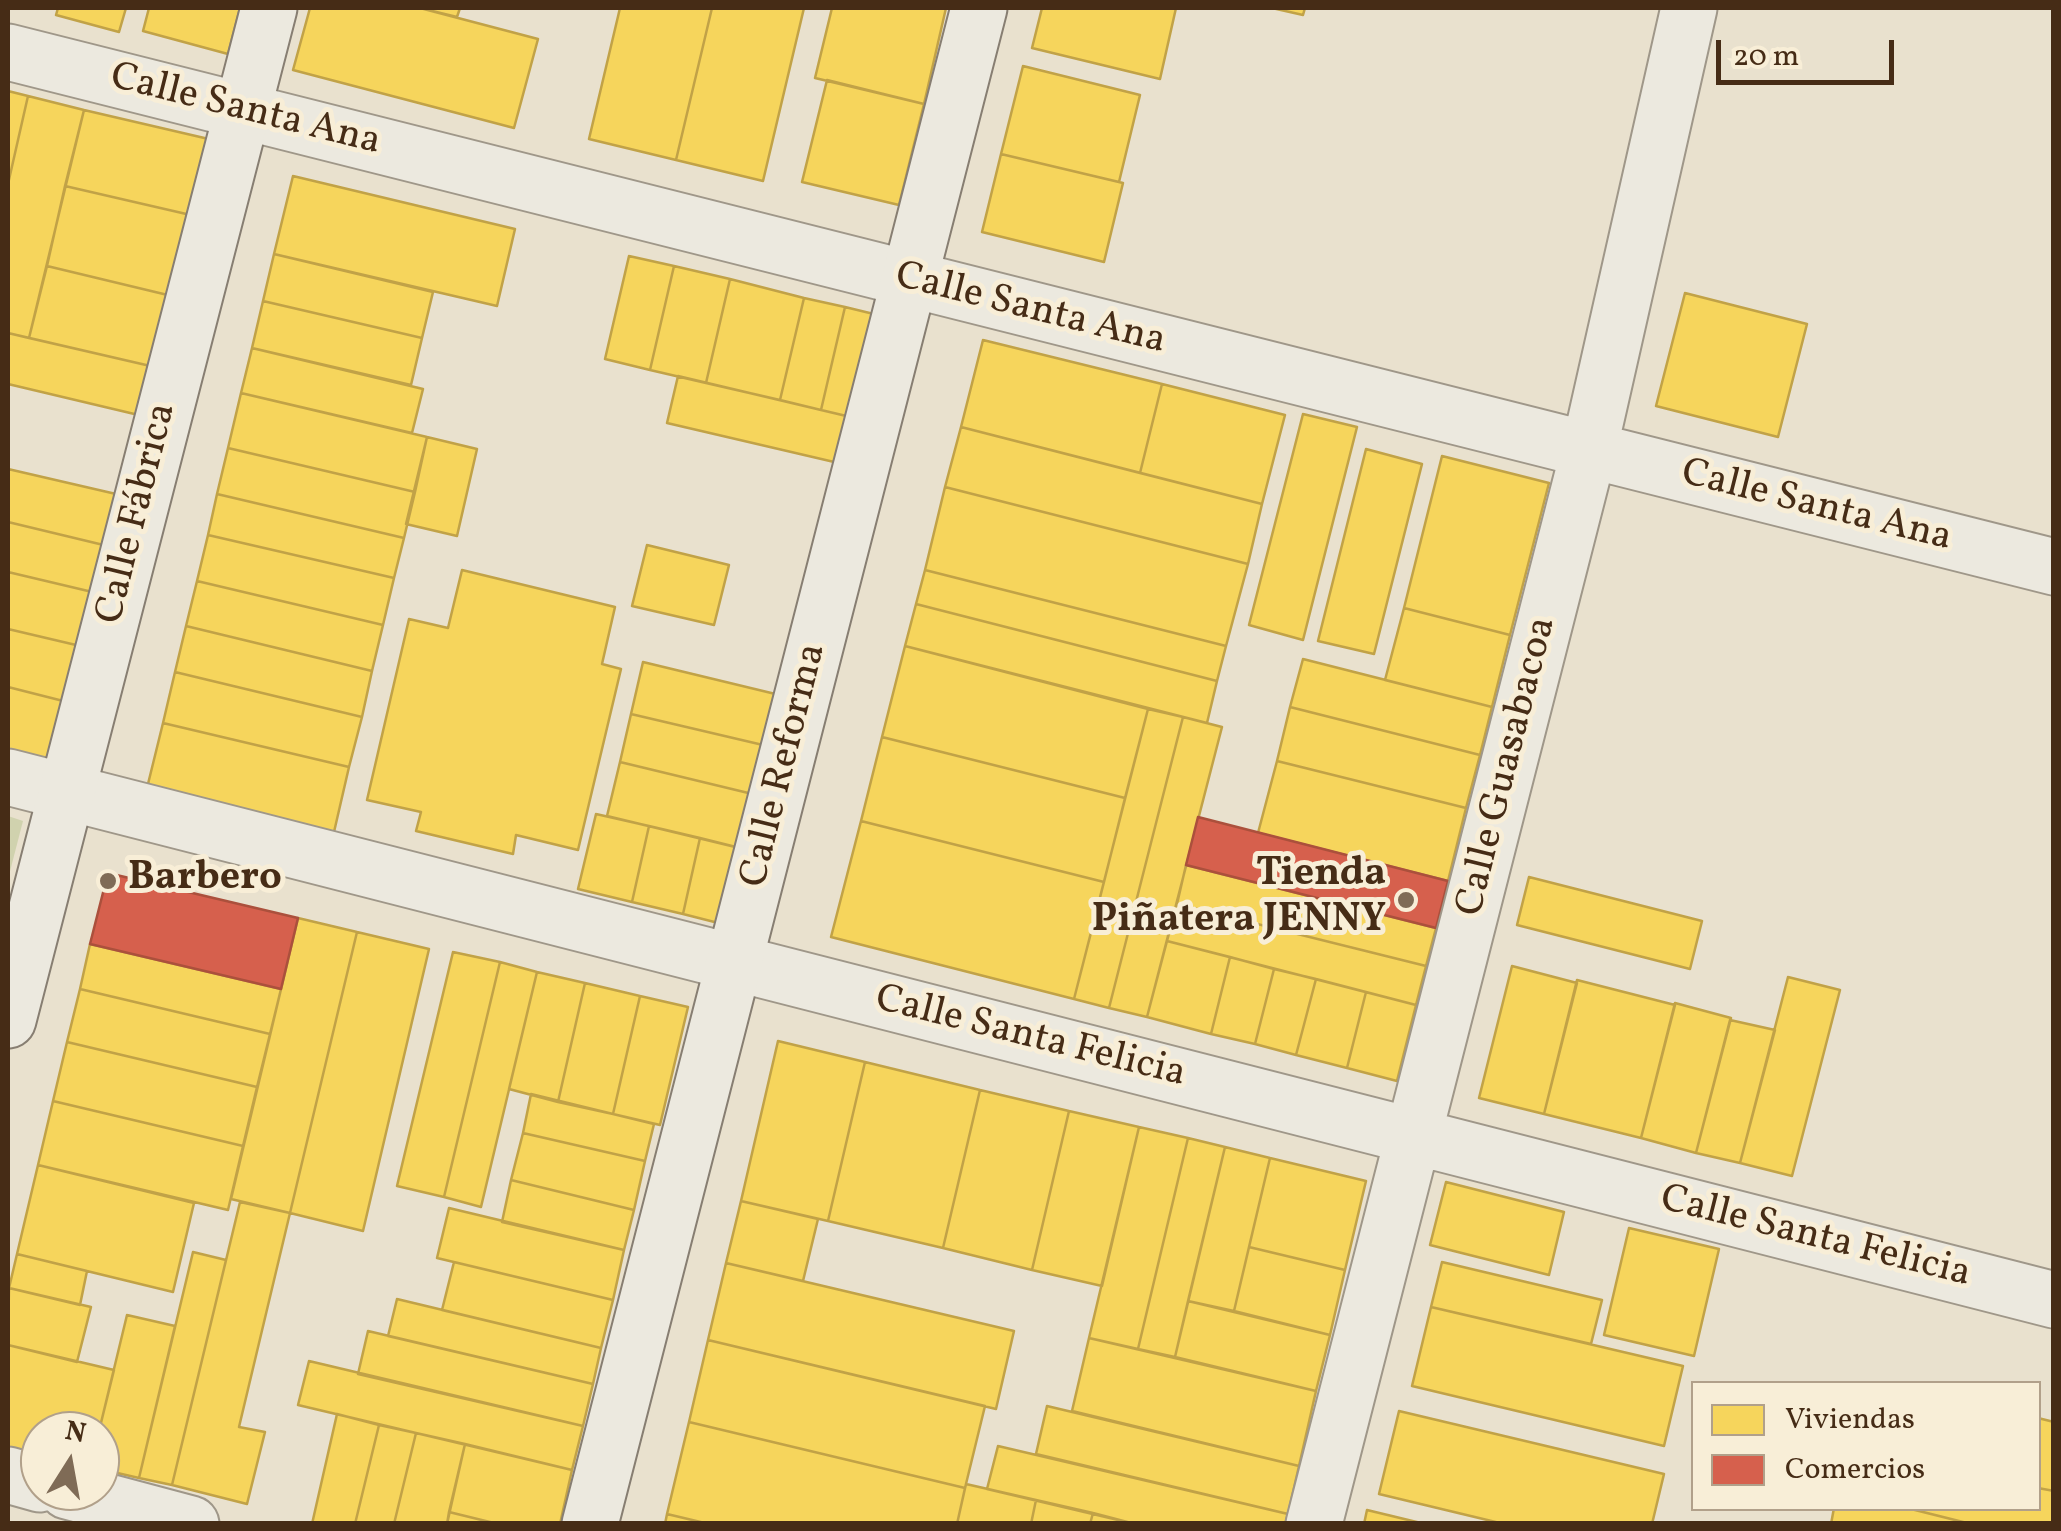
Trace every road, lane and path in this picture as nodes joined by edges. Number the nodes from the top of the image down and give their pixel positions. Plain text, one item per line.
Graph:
1 (268, 8) edge
2 (980, 8) edge
3 (1690, 8) edge
4 (8, 52) edge
5 (242, 112) junction
6 (907, 280) junction
7 (1589, 450) junction
8 (2054, 568) edge
9 (8, 777) edge
10 (68, 794) junction
11 (736, 965) junction
12 (8, 1020) edge
13 (1416, 1136) junction
14 (2054, 1300) edge
15 (120, 1505) edge
16 (191, 1524) edge
17 (590, 1524) edge
18 (1314, 1524) edge

1 - 5 street, Calle Fábrica
2 - 6 street, Calle Reforma
3 - 7 street, Calle Guasabacoa
4 - 5 street, Calle Santa Ana
5 - 6 street, Calle Santa Ana
5 - 10 street, Calle Fábrica
6 - 7 street, Calle Santa Ana
6 - 11 street, Calle Reforma
7 - 8 street, Calle Santa Ana
7 - 13 street, Calle Guasabacoa
9 - 10 street, Calle Santa Felicia
10 - 11 street, Calle Santa Felicia
10 - 12 street, Calle Fábrica
11 - 13 street, Calle Santa Felicia
11 - 17 street, Calle Reforma
13 - 14 street, Calle Santa Felicia
13 - 18 street, Calle Guasabacoa
15 - 16 street

